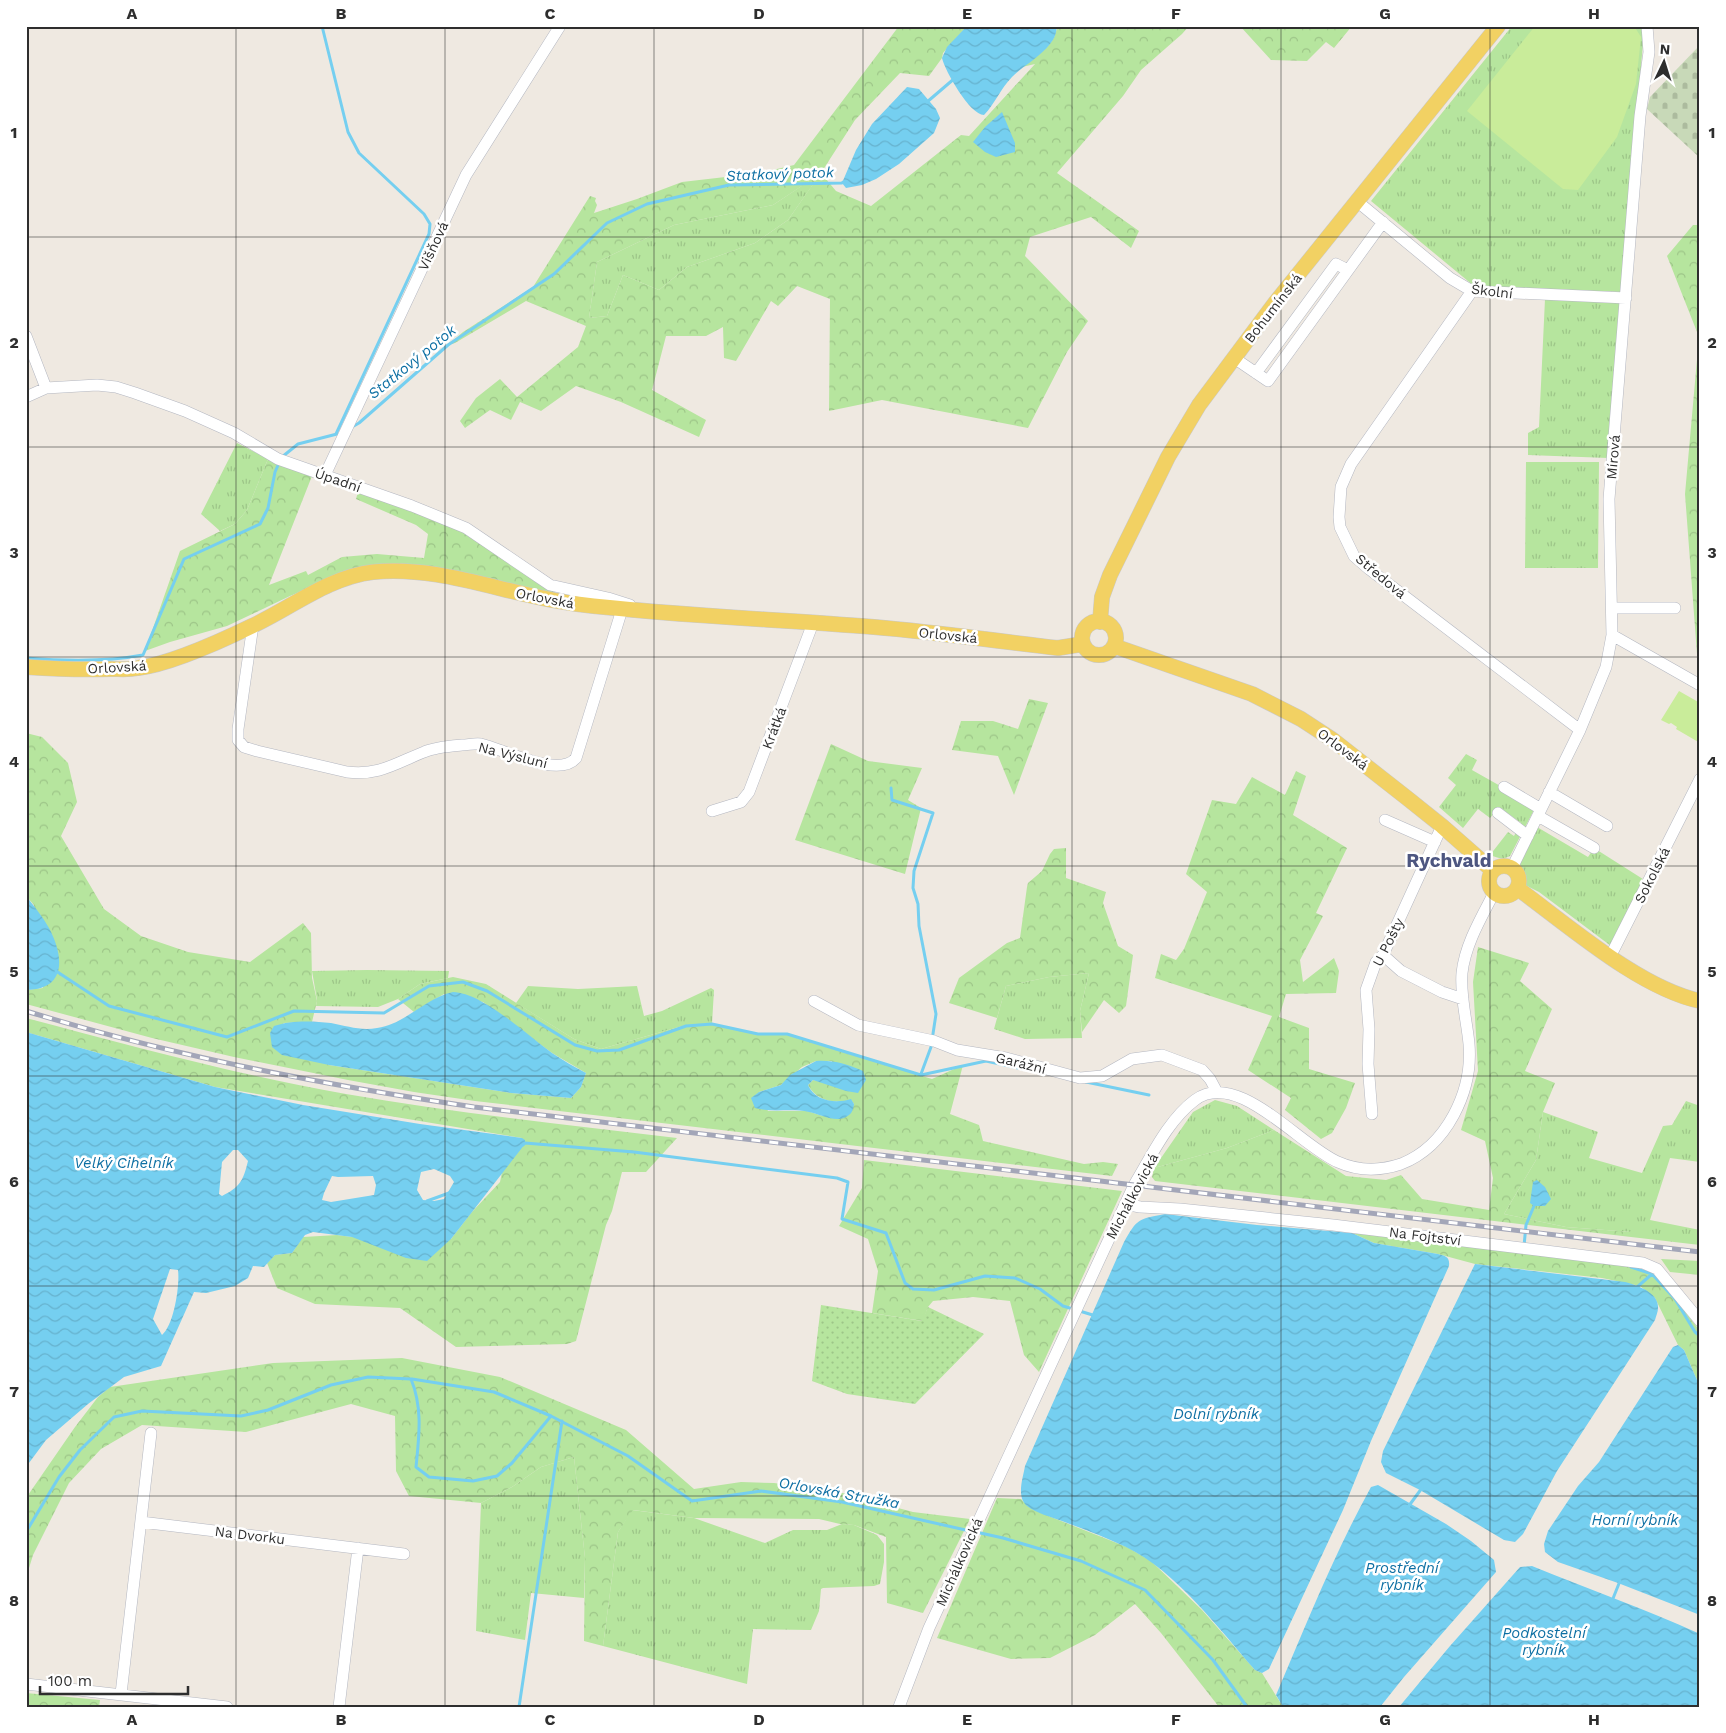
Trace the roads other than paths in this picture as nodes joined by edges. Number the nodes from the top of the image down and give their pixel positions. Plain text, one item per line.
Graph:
1 (560, 26) edge
2 (1498, 26) edge
3 (1647, 26) edge
4 (1358, 202) junction
5 (1383, 222) junction
6 (1472, 291) junction
7 (1626, 298) junction
8 (26, 336) edge
9 (1234, 358) junction
10 (46, 388) junction
11 (26, 397) edge
12 (325, 475) junction
13 (1612, 608) junction
14 (1675, 608) dead end
15 (621, 609) junction
16 (640, 611) junction
17 (1100, 622) junction
18 (814, 623) junction
19 (253, 626) junction
20 (1612, 635) junction
21 (1083, 644) junction
22 (1114, 646) junction
23 (26, 667) edge
24 (1700, 685) edge
25 (1580, 730) junction
26 (1700, 779) edge
27 (1504, 787) dead end
28 (1549, 792) junction
29 (1696, 794) edge
30 (712, 811) dead end
31 (1498, 813) dead end
32 (1540, 813) junction
33 (1386, 820) dead end
34 (1442, 826) junction
35 (1606, 826) dead end
36 (1528, 836) junction
37 (1435, 842) junction
38 (1594, 848) dead end
39 (1512, 868) junction
40 (1492, 870) junction
41 (1518, 888) junction
42 (1494, 893) junction
43 (1383, 955) junction
44 (1610, 957) junction
45 (1463, 1000) junction
46 (814, 1001) dead end
47 (1700, 1001) edge
48 (1217, 1092) junction
49 (1372, 1114) dead end
50 (1125, 1204) junction
51 (1700, 1321) edge
52 (152, 1433) dead end
53 (141, 1522) junction
54 (358, 1548) junction
55 (404, 1554) dead end
56 (26, 1684) edge
57 (121, 1694) junction
58 (227, 1707) edge
59 (339, 1707) edge
60 (900, 1707) edge

1 - 12 street, Višňová
2 - 4 main road, Bohumínská
3 - 7 street, Mírová
4 - 5 street, Školní
4 - 9 main road, Bohumínská
5 - 6 street, Školní
5 - 9 street
6 - 7 street, Školní
6 - 25 street, Středová
7 - 13 street, Mírová
8 - 10 street
9 - 17 main road, Bohumínská
10 - 11 street, Úpadní
10 - 12 street, Úpadní
12 - 16 street, Úpadní
13 - 14 street
13 - 20 street, Mírová
15 - 16 main road, Orlovská
15 - 19 main road, Orlovská
15 - 19 street, Na Výsluní
16 - 18 main road, Orlovská
17 - 21 main road
17 - 22 main road
18 - 21 main road, Orlovská
18 - 30 street, Krátká
19 - 23 main road, Orlovská
20 - 24 street
20 - 25 street, Mírová
21 - 22 main road
22 - 34 main road, Orlovská
25 - 28 street, Mírová
26 - 29 street, Sokolská
27 - 32 street
28 - 32 street, Mírová
28 - 35 street
29 - 44 street, Sokolská
31 - 36 street
32 - 36 street, Mírová
32 - 38 street
33 - 37 street
34 - 37 street, U Pošty
34 - 40 main road, Orlovská
36 - 39 street, Mírová
37 - 43 street, U Pošty
39 - 40 main road
39 - 41 main road
40 - 42 main road
41 - 42 main road
41 - 44 main road
42 - 45 street
43 - 45 street
43 - 49 street, U Pošty
44 - 47 main road
45 - 48 street
46 - 48 street, Garážní
48 - 50 street, Michálkovická
50 - 51 street, Na Fojtství
50 - 60 street, Michálkovická
52 - 53 street
53 - 54 street, Na Dvorku
53 - 57 street
54 - 55 street, Na Dvorku
54 - 59 street
56 - 57 street
57 - 58 street

